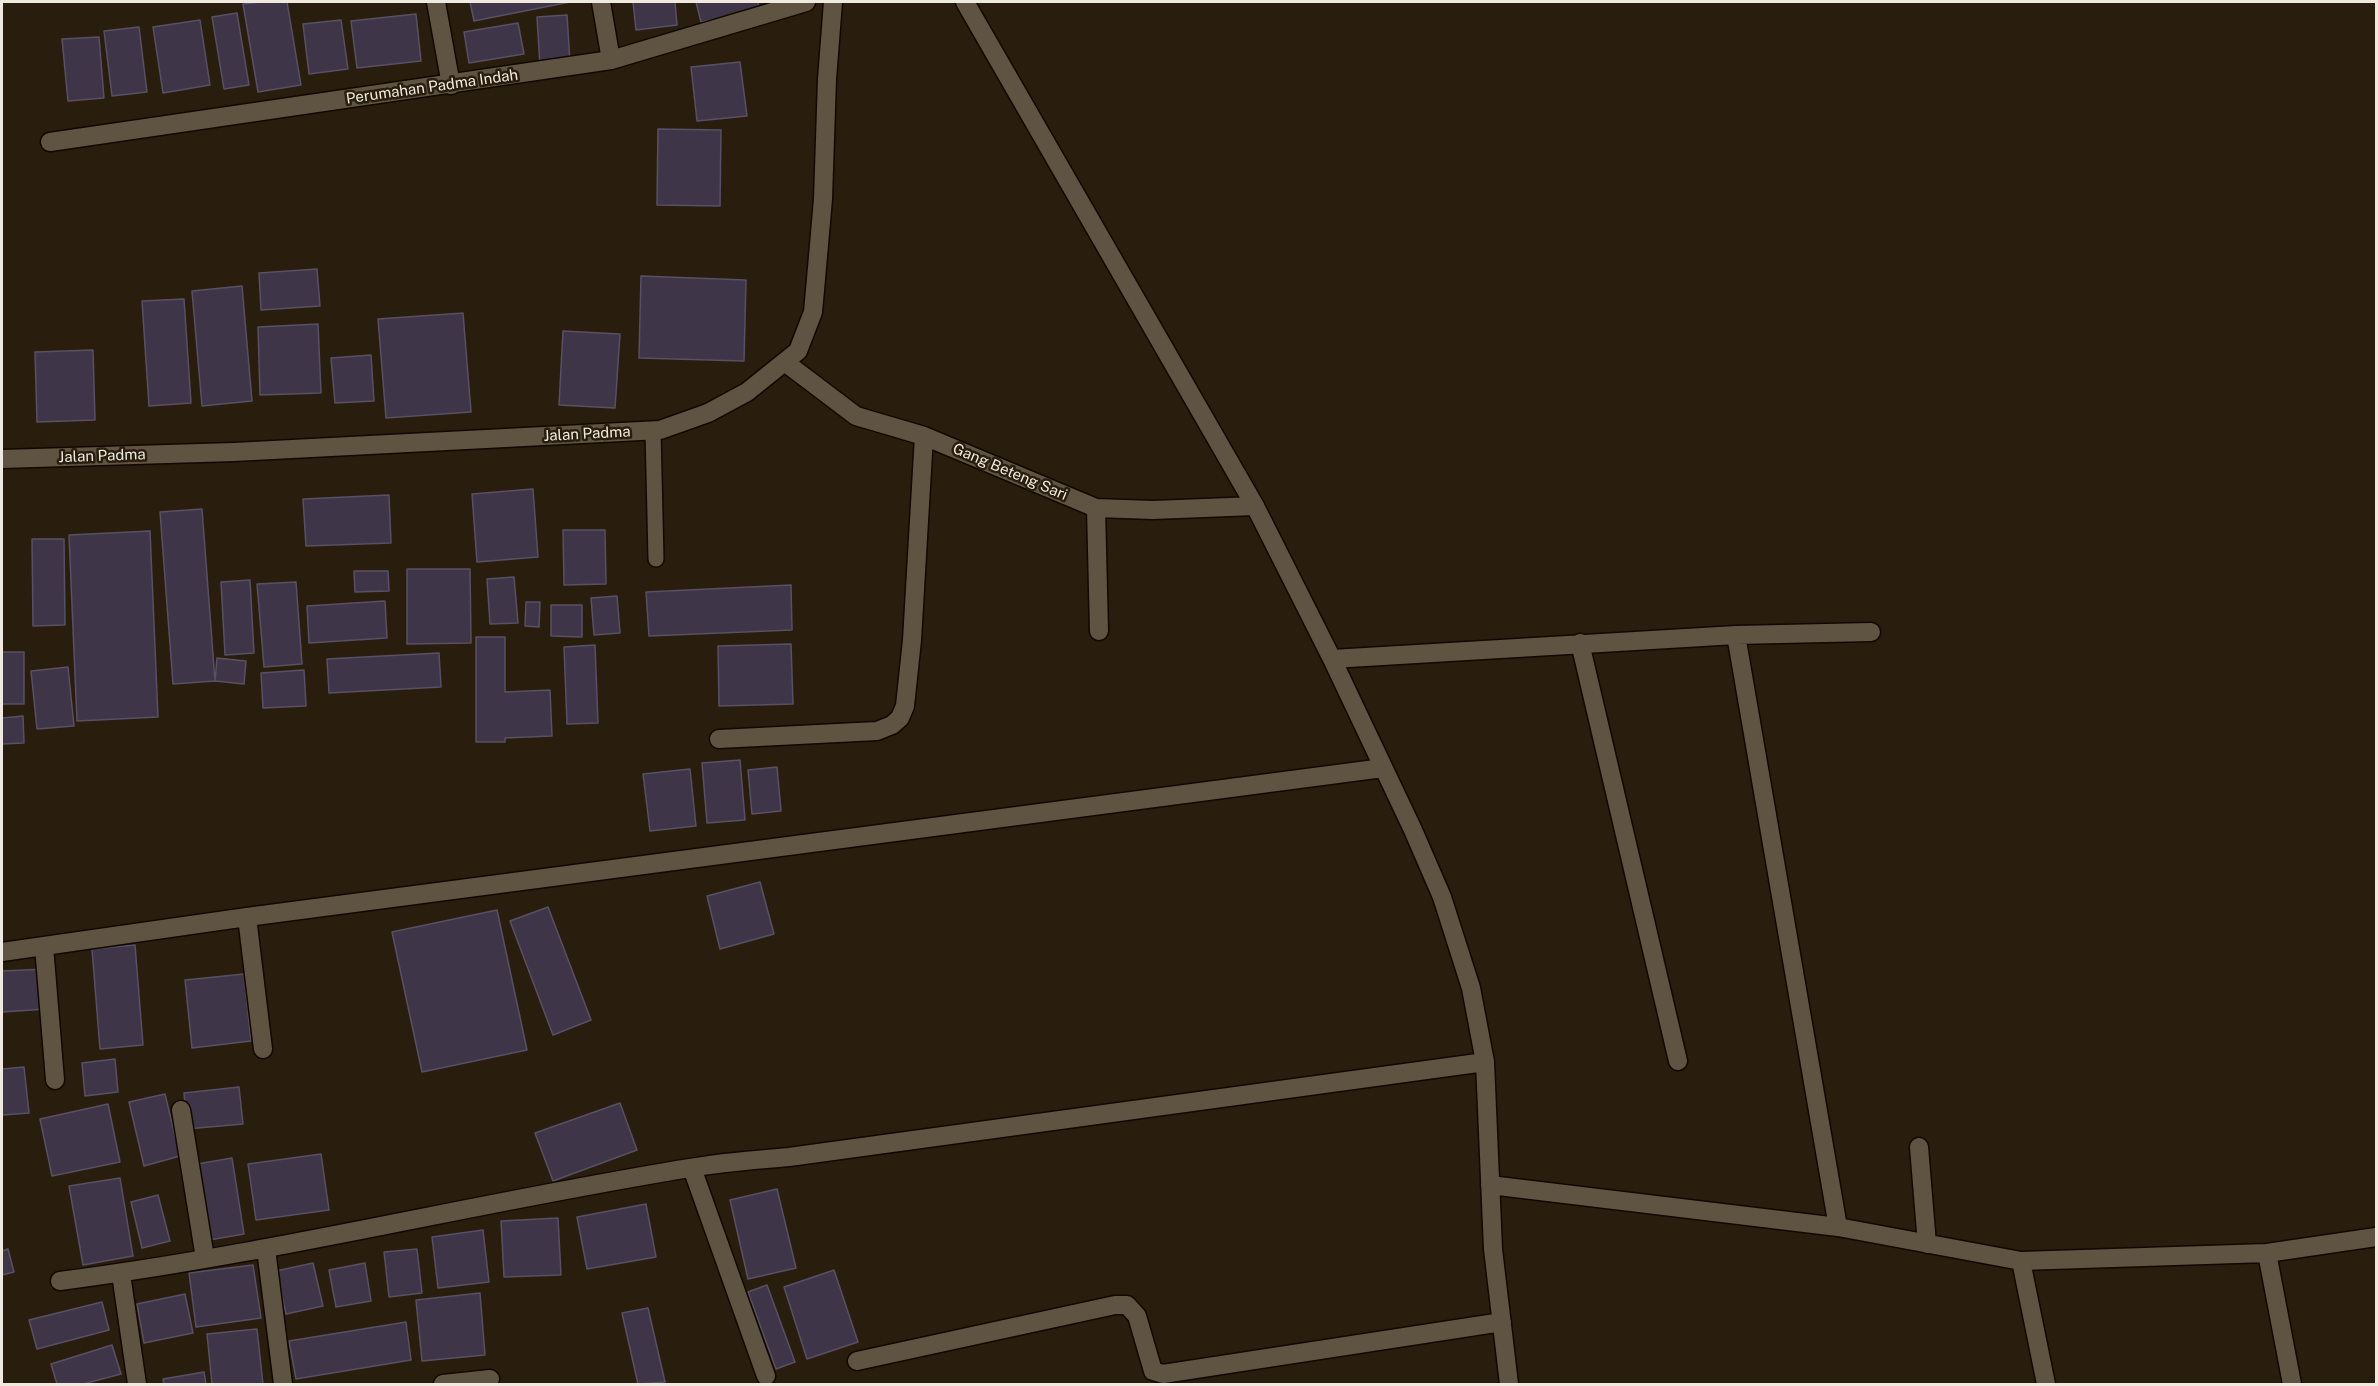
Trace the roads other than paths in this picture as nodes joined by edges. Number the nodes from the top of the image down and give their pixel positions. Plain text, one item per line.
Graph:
1 (436, 2) edge
2 (601, 2) edge
3 (806, 2) edge
4 (833, 2) edge
5 (965, 2) edge
6 (611, 60) junction
7 (451, 85) junction
8 (50, 142) dead end
9 (786, 363) junction
10 (653, 430) junction
11 (924, 436) junction
12 (2, 459) edge
13 (1256, 506) junction
14 (1096, 508) junction
15 (656, 559) dead end
16 (1099, 631) dead end
17 (1871, 632) dead end
18 (1736, 635) junction
19 (1580, 643) junction
20 (1332, 659) junction
21 (719, 739) dead end
22 (1383, 768) junction
23 (247, 917) junction
24 (44, 946) junction
25 (2, 952) edge
26 (263, 1049) dead end
27 (1678, 1061) dead end
28 (1485, 1062) junction
29 (55, 1080) dead end
30 (181, 1110) dead end
31 (1919, 1147) dead end
32 (692, 1168) junction
33 (1490, 1185) junction
34 (1838, 1227) junction
35 (2376, 1237) edge
36 (1927, 1244) junction
37 (266, 1249) junction
38 (2268, 1253) junction
39 (205, 1258) junction
40 (2021, 1261) junction
41 (121, 1274) junction
42 (60, 1281) dead end
43 (1502, 1322) junction
44 (858, 1361) dead end
45 (766, 1376) dead end
46 (490, 1379) dead end
47 (137, 1384) edge
48 (283, 1384) edge
49 (443, 1384) edge
50 (1509, 1384) edge
51 (2046, 1384) edge
52 (2292, 1384) edge

1 - 7 street
2 - 6 street
3 - 6 street, Perumahan Padma Indah
4 - 9 street, Jalan Padma
5 - 13 street
6 - 7 street, Perumahan Padma Indah
7 - 8 street, Perumahan Padma Indah
9 - 10 street, Jalan Padma
9 - 11 street, Gang Beteng Sari
10 - 12 street, Jalan Padma
10 - 15 lane
11 - 14 street, Gang Beteng Sari
11 - 21 street
13 - 14 street, Gang Beteng Sari
13 - 20 street
14 - 16 street
17 - 18 street
18 - 19 street
18 - 34 street
19 - 20 street
19 - 27 street
20 - 22 street
22 - 23 street
22 - 28 street
23 - 24 street
23 - 26 street
24 - 25 street
24 - 29 street
28 - 32 street
28 - 33 street
30 - 39 street
31 - 36 street
32 - 37 street
32 - 45 street
33 - 34 street
33 - 43 street
34 - 36 street
35 - 38 street
36 - 40 street
37 - 39 street
37 - 48 street
38 - 40 street
38 - 52 street
39 - 41 street
40 - 51 street
41 - 42 street
41 - 47 street
43 - 44 street
43 - 50 street
46 - 49 street

